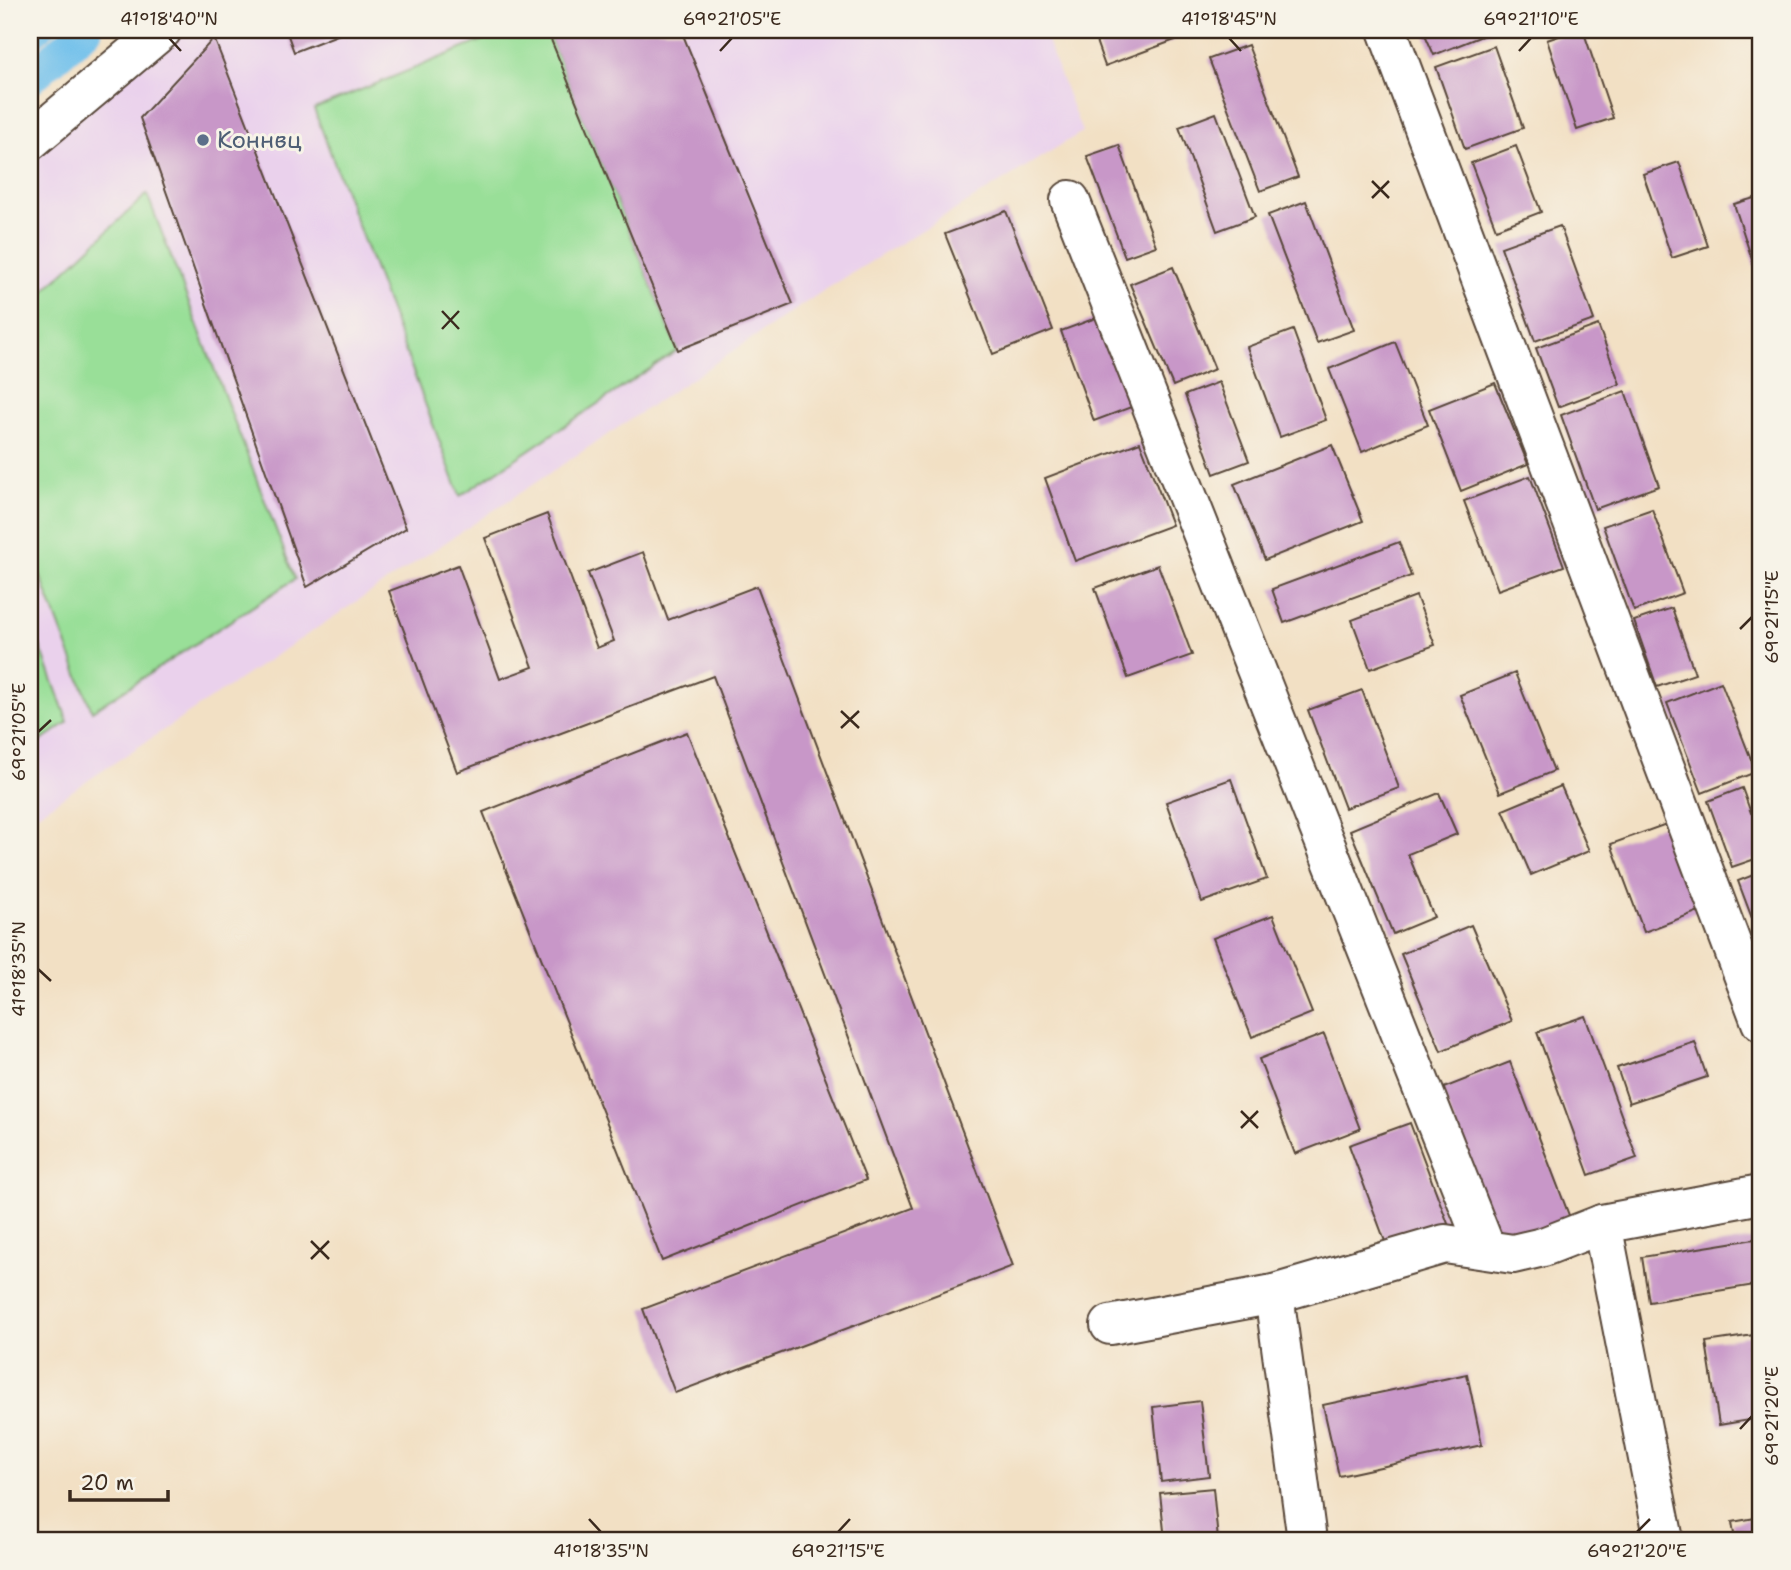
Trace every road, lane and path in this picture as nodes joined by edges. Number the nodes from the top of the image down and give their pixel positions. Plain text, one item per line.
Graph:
1 (162, 30) edge
2 (1387, 30) edge
3 (30, 141) edge
4 (1070, 200) dead end
5 (1761, 1023) edge
6 (1761, 1195) edge
7 (1602, 1224) junction
8 (1486, 1249) junction
9 (1274, 1294) junction
10 (1110, 1325) dead end
11 (1307, 1540) edge
12 (1664, 1540) edge

1 - 3 street
2 - 5 street
4 - 8 street
6 - 7 street
7 - 8 street
7 - 12 street
8 - 9 street
9 - 10 street
9 - 11 street

